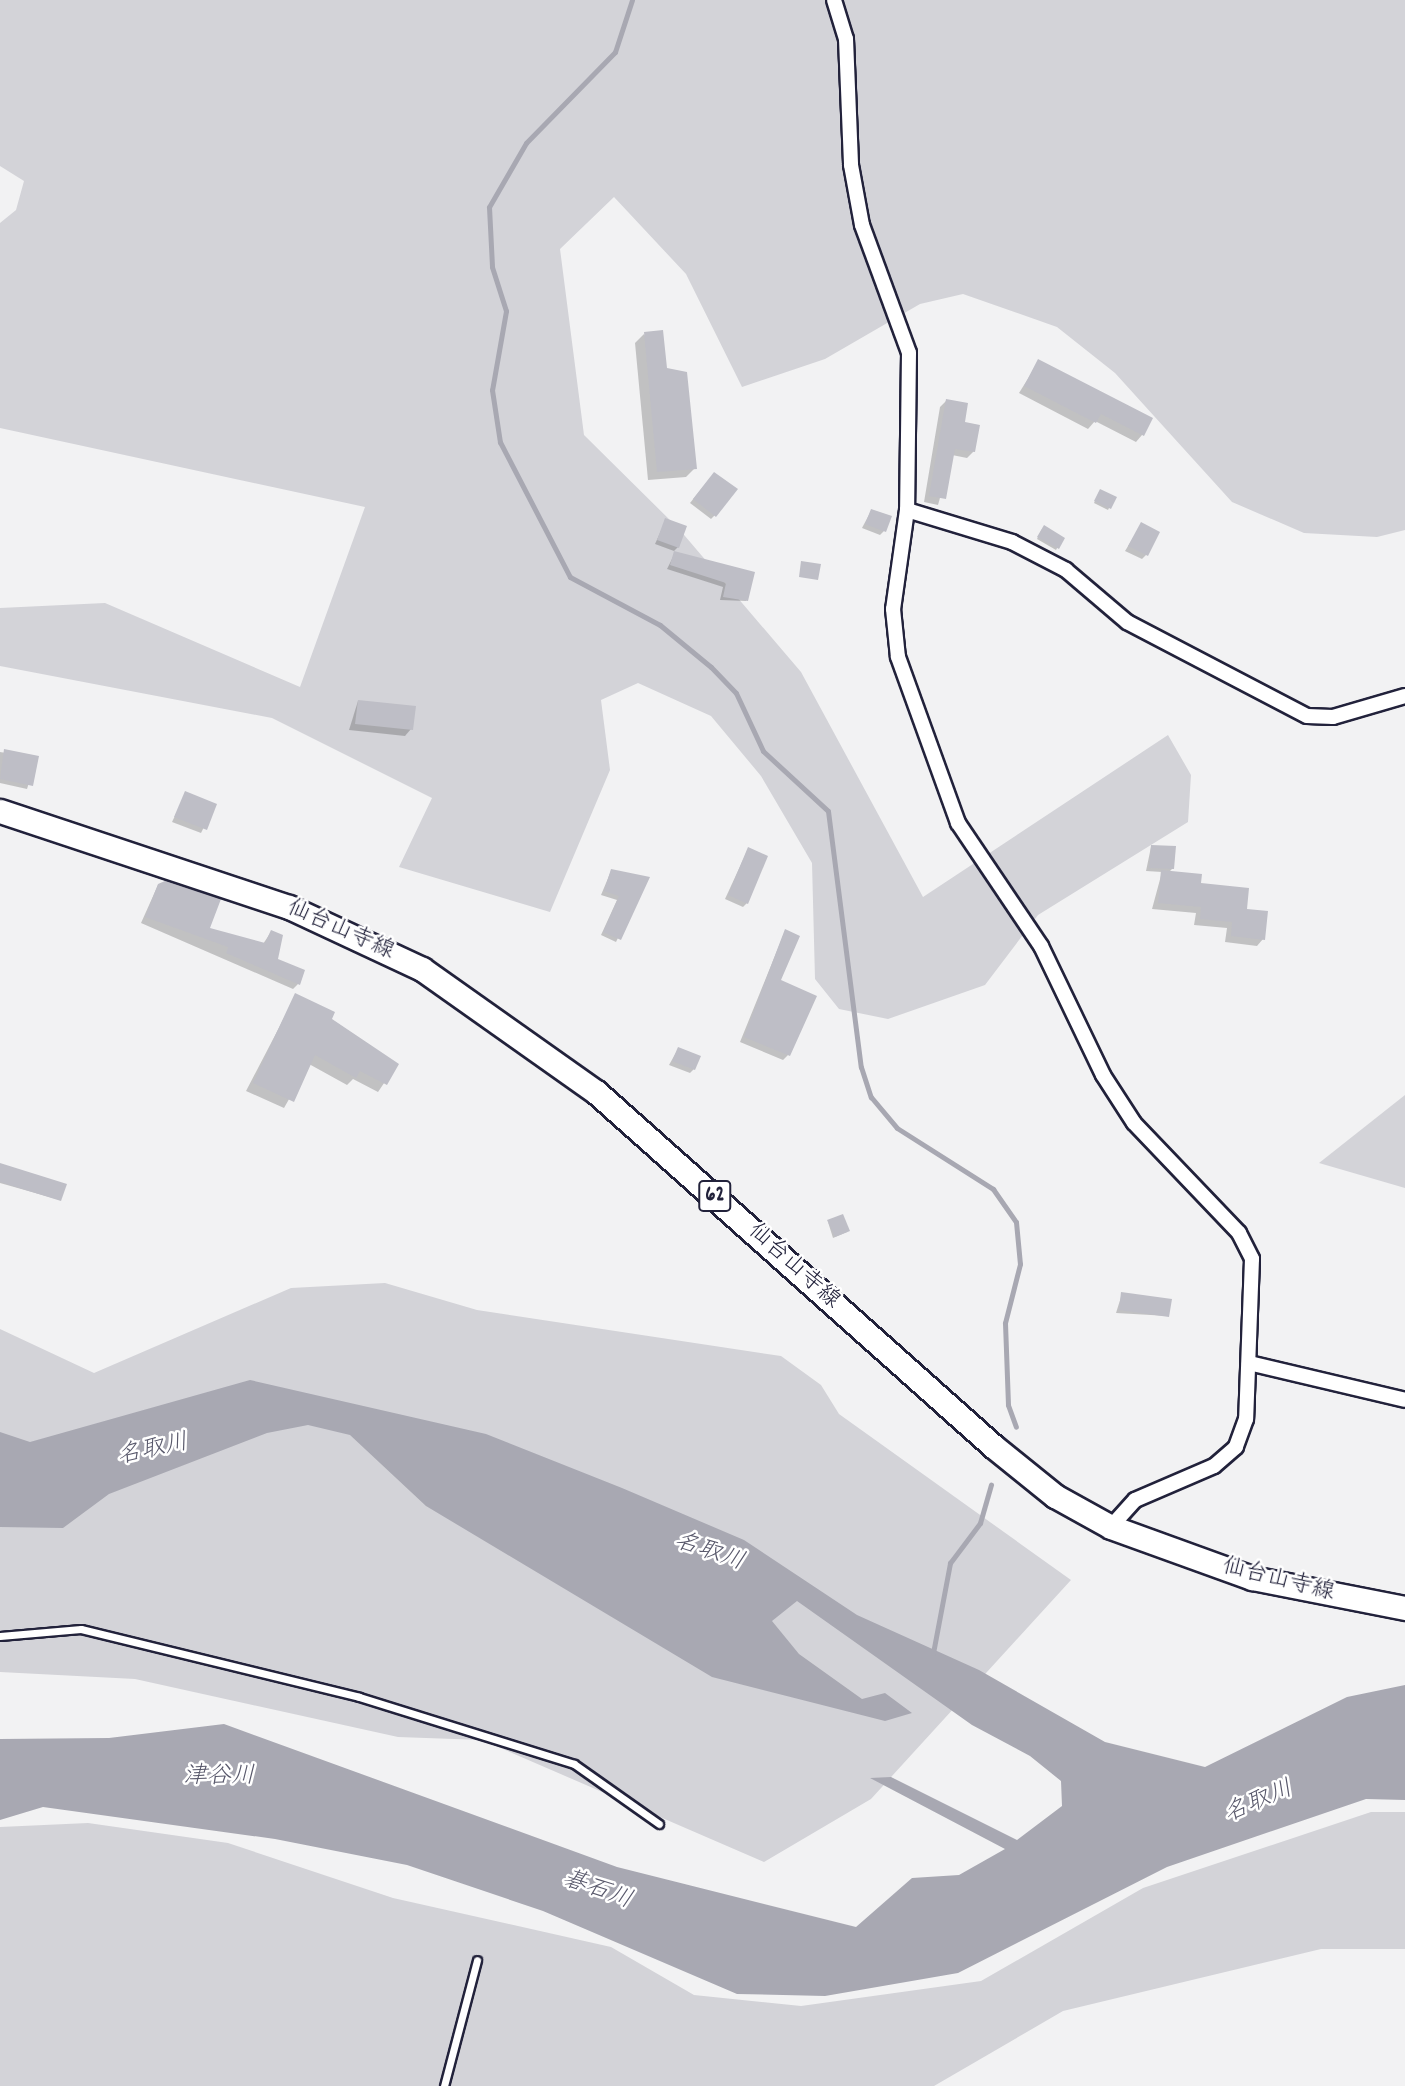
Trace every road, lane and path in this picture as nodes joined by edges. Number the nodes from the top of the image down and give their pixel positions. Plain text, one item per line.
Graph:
1 (834, 0) edge
2 (907, 510) junction
3 (1405, 696) edge
4 (0, 811) edge
5 (1249, 1363) junction
6 (1405, 1400) edge
7 (1111, 1527) junction
8 (1405, 1608) edge
9 (0, 1636) edge
10 (659, 1824) dead end
11 (477, 1960) dead end
12 (444, 2086) edge

1 - 2 street
2 - 3 street
2 - 5 street
4 - 7 main road, 仙台山寺線 / 62
5 - 6 street
5 - 7 street
7 - 8 main road, 仙台山寺線 / 62
9 - 10 lane
11 - 12 lane

